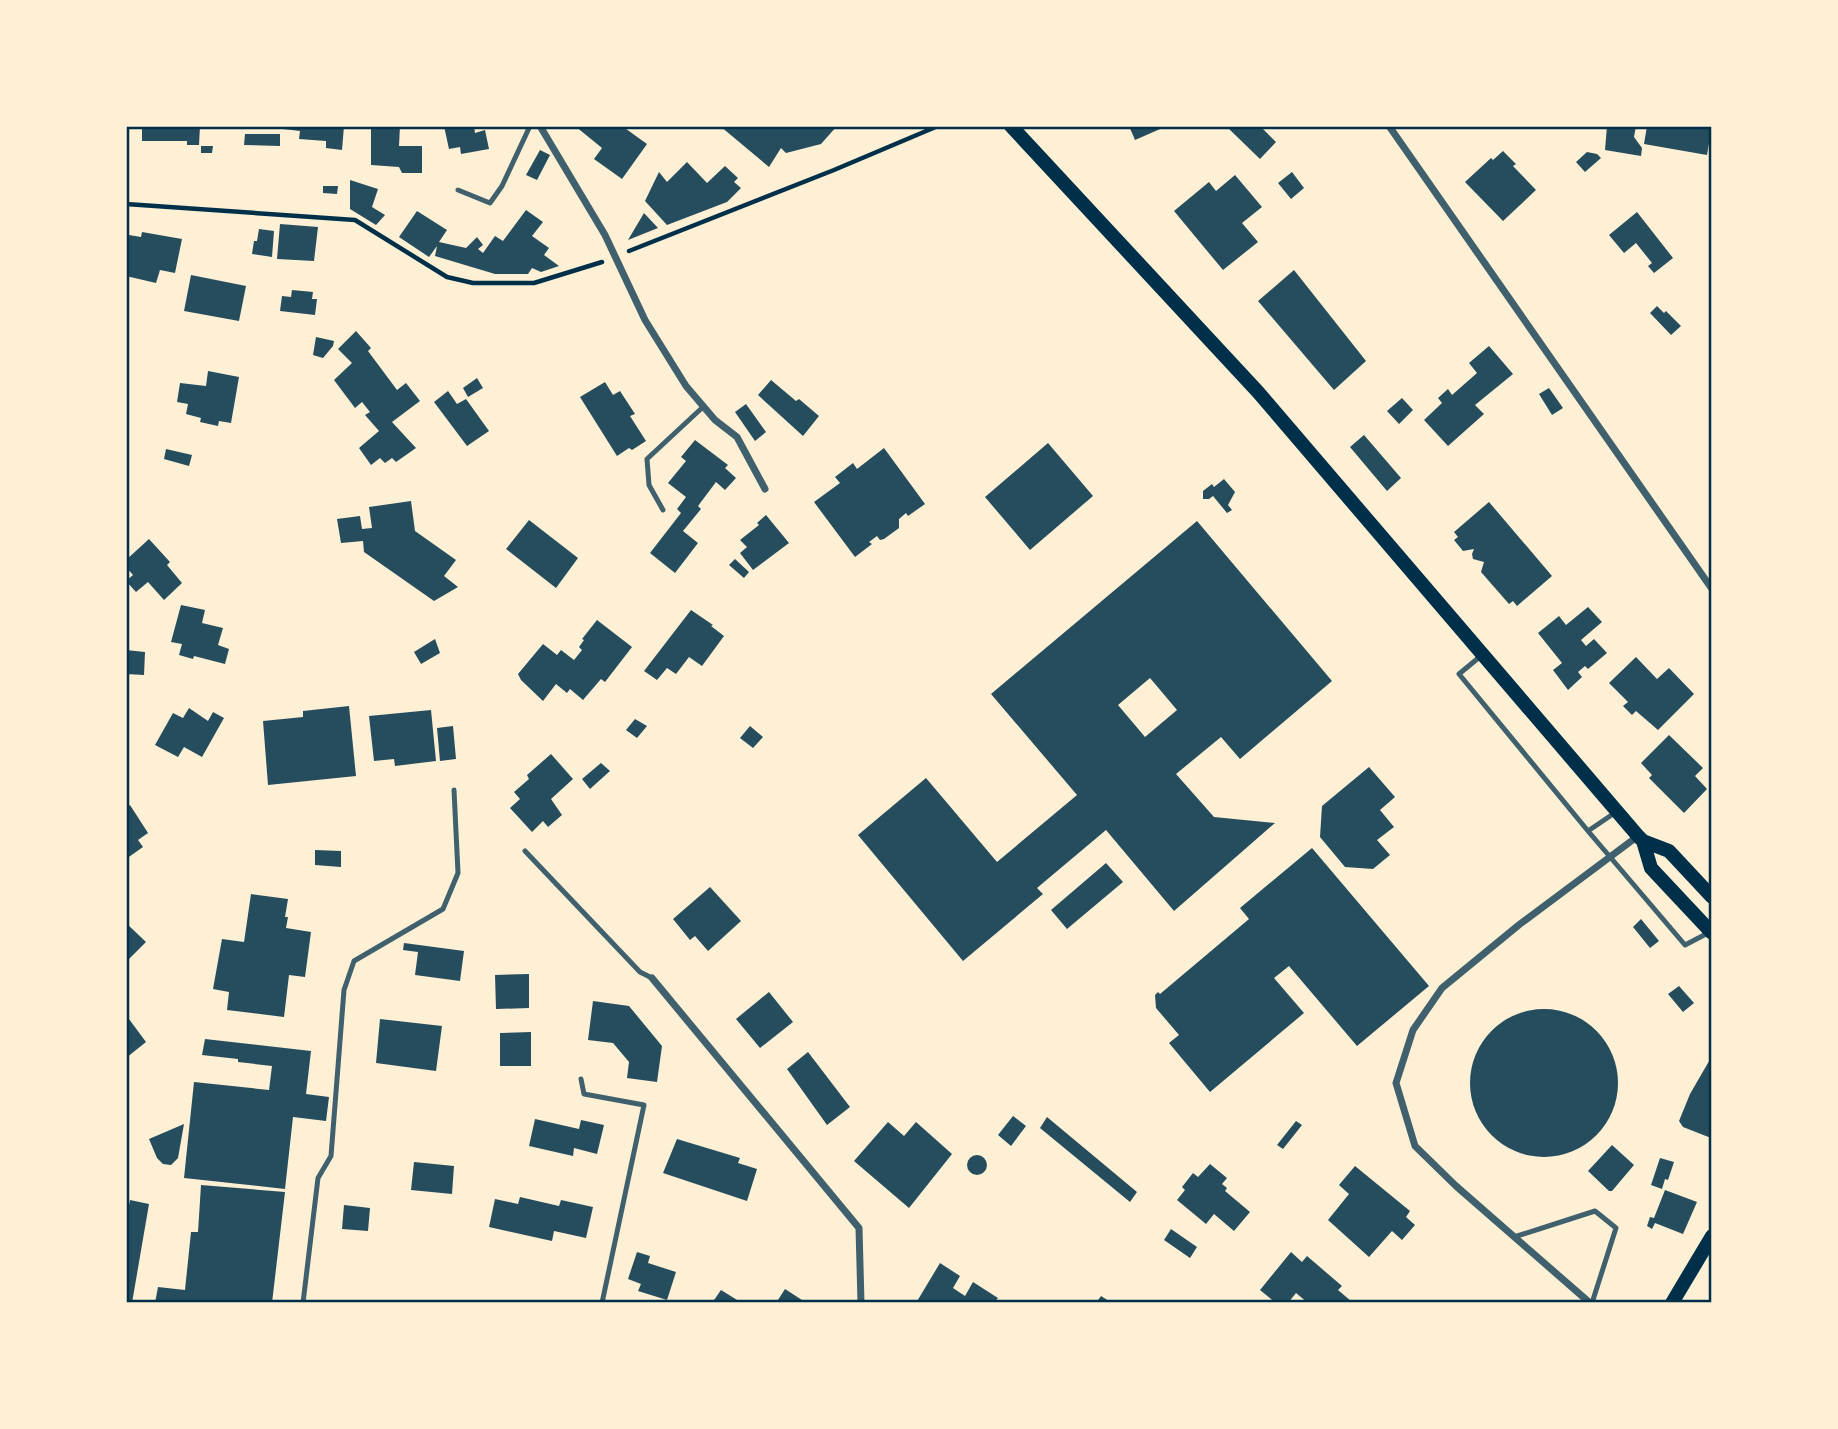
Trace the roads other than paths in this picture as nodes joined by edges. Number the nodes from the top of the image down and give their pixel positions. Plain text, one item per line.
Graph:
1 (530, 126) edge
2 (540, 126) edge
3 (1011, 126) edge
4 (1389, 126) edge
5 (458, 190) dead end
6 (704, 407) junction
7 (765, 489) dead end
8 (663, 510) dead end
9 (1712, 589) edge
10 (1482, 655) junction
11 (454, 790) dead end
12 (1616, 812) junction
13 (1588, 831) junction
14 (1641, 839) junction
15 (525, 851) dead end
16 (1610, 857) junction
17 (1712, 897) edge
18 (1712, 933) edge
19 (652, 978) joint
20 (581, 1079) dead end
21 (1712, 1236) edge
22 (1514, 1237) junction
23 (303, 1303) edge
24 (602, 1303) edge
25 (861, 1303) edge
26 (1591, 1303) edge
27 (1672, 1303) edge

1 - 5 lane
2 - 6 street
3 - 10 main road
4 - 9 street
6 - 7 street
6 - 8 lane
10 - 12 main road
10 - 13 lane
11 - 23 lane
12 - 13 lane
12 - 14 main road
13 - 16 lane
14 - 16 street
14 - 17 main road
14 - 18 main road
15 - 19 lane
16 - 18 lane
16 - 22 street
19 - 25 street
20 - 24 lane
21 - 27 main road
22 - 26 street
22 - 26 lane

